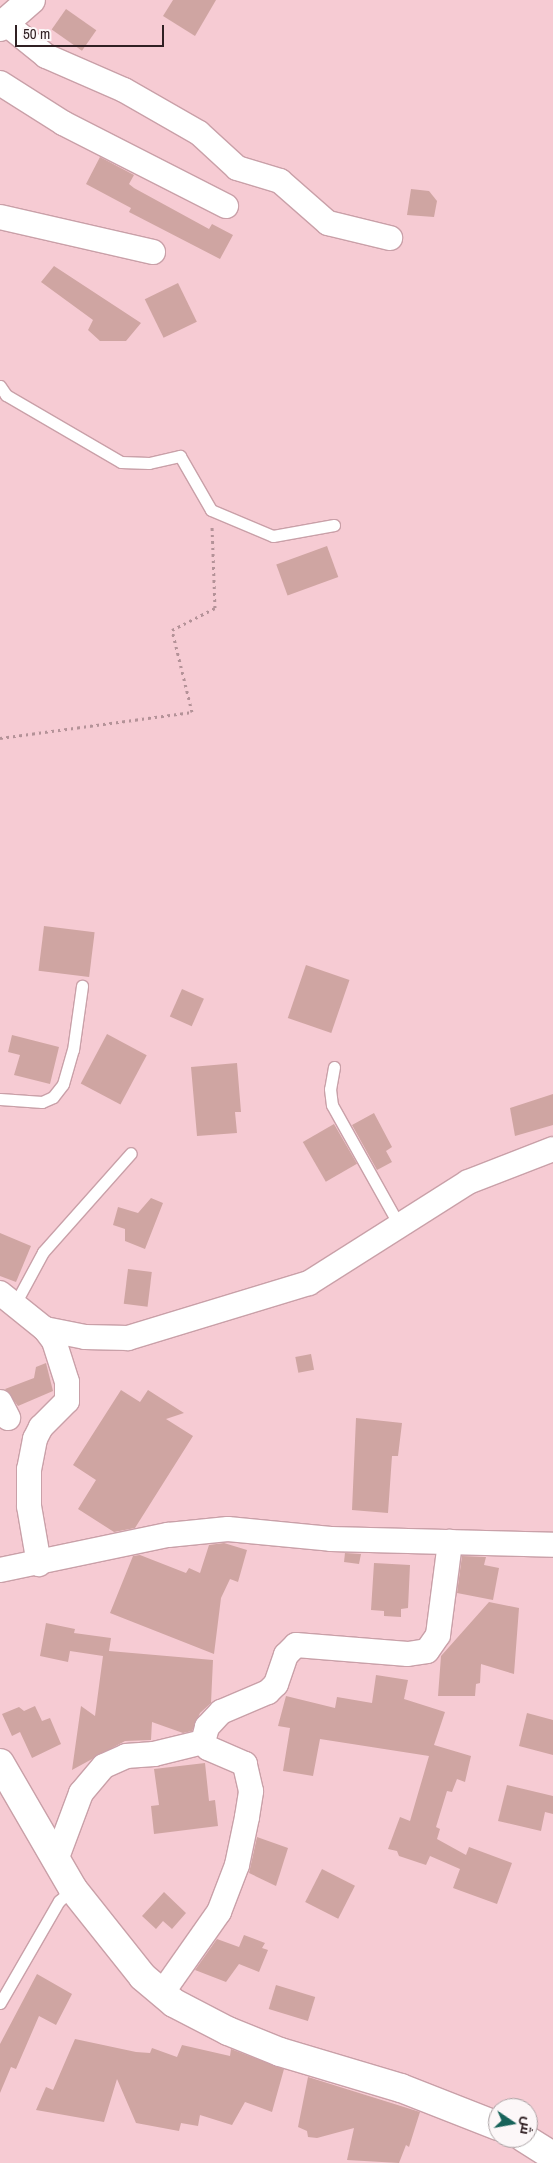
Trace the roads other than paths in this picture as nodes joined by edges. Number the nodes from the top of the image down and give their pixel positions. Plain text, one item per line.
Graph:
1 (31, 0) edge
2 (2, 25) edge
3 (0, 83) edge
4 (226, 206) dead end
5 (0, 217) edge
6 (390, 238) dead end
7 (153, 252) dead end
8 (0, 386) edge
9 (334, 525) dead end
10 (82, 986) dead end
11 (334, 1067) dead end
12 (0, 1099) edge
13 (553, 1149) edge
14 (131, 1153) dead end
15 (399, 1225) junction
16 (7, 1298) edge
17 (45, 1329) junction
18 (450, 1542) junction
19 (553, 1546) edge
20 (39, 1564) junction
21 (0, 1570) edge
22 (203, 1742) junction
23 (0, 1763) edge
24 (56, 1860) junction
25 (73, 1889) junction
26 (162, 1993) junction
27 (0, 2003) edge
28 (488, 2122) edge
29 (538, 2147) edge
30 (553, 2156) edge

1 - 2 main road
2 - 6 street
3 - 4 street
5 - 7 street
8 - 9 lane
10 - 12 lane
11 - 15 lane
13 - 15 street
14 - 16 lane
15 - 17 street
16 - 17 street
17 - 20 street
18 - 19 street
18 - 20 street
18 - 22 street
20 - 21 street
22 - 24 street
22 - 26 street
23 - 24 main road
24 - 25 main road
25 - 26 main road
25 - 27 lane
26 - 28 main road
29 - 30 main road

